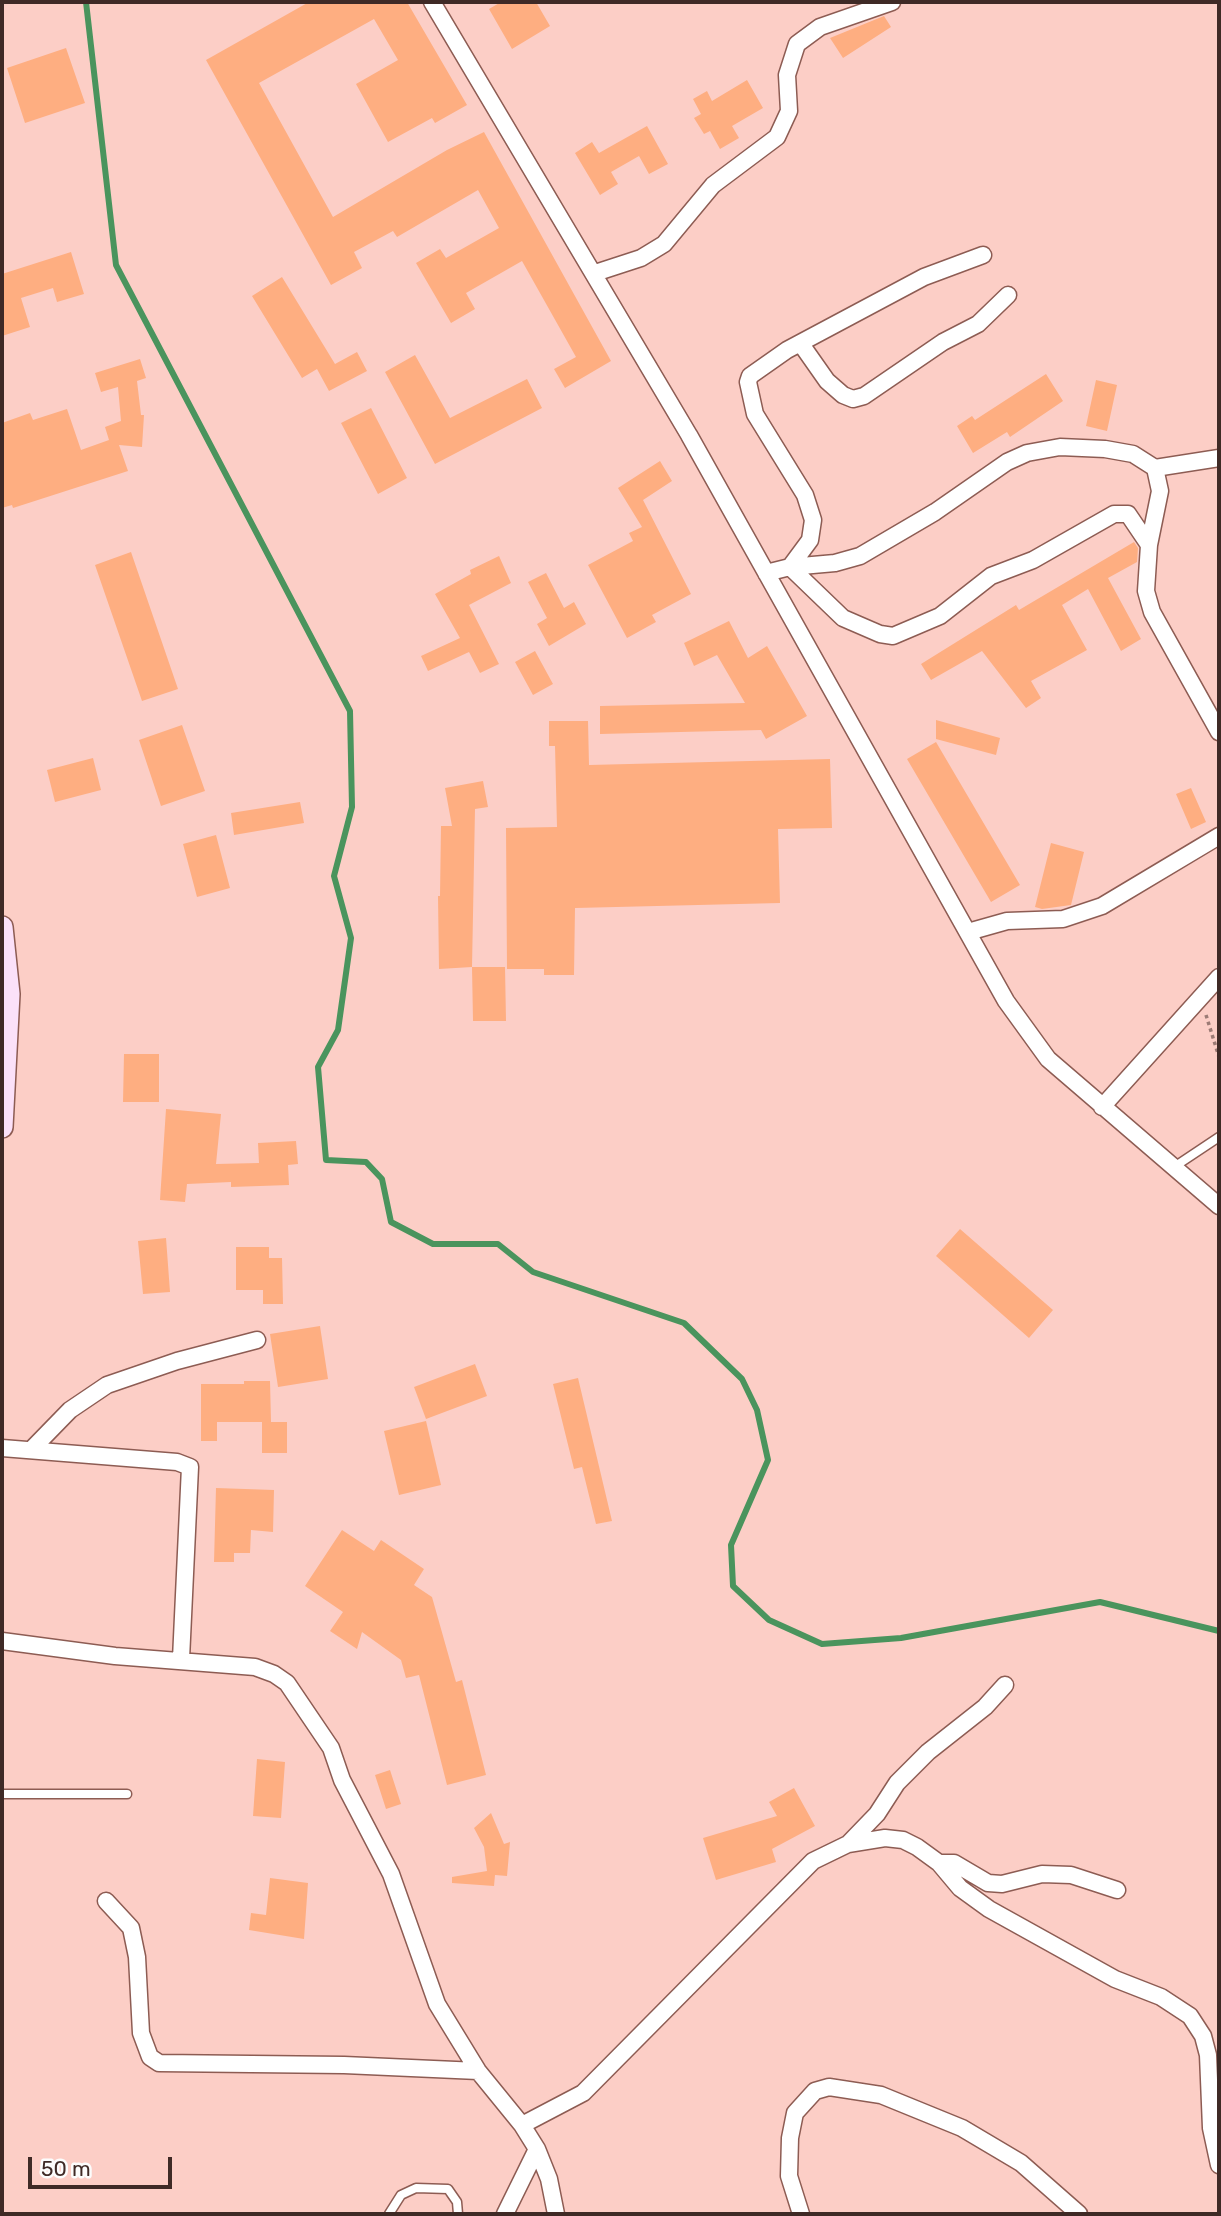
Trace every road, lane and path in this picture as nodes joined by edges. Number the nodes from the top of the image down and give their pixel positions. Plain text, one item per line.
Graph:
1 (432, 2) edge
2 (892, 2) edge
3 (983, 255) dead end
4 (595, 273) junction
5 (1008, 295) dead end
6 (801, 344) junction
7 (1219, 458) edge
8 (1155, 468) junction
9 (1149, 545) junction
10 (790, 567) junction
11 (766, 573) junction
12 (1219, 732) edge
13 (1219, 836) edge
14 (2, 927) edge
15 (968, 932) junction
16 (1219, 977) edge
17 (1199, 999) junction
18 (1219, 1057) edge
19 (1101, 1107) junction
20 (2, 1127) edge
21 (1219, 1137) edge
22 (1174, 1167) junction
23 (1219, 1206) edge
24 (257, 1340) dead end
25 (2, 1448) edge
26 (31, 1450) junction
27 (2, 1641) edge
28 (181, 1659) junction
29 (1005, 1685) dead end
30 (2, 1794) edge
31 (127, 1794) dead end
32 (848, 1844) junction
33 (939, 1863) junction
34 (1117, 1890) dead end
35 (106, 1900) dead end
36 (478, 2071) junction
37 (522, 2125) junction
38 (537, 2149) junction
39 (1219, 2165) edge
40 (389, 2214) edge
41 (458, 2214) edge
42 (505, 2214) edge
43 (556, 2214) edge
44 (801, 2214) edge
45 (1079, 2214) edge

1 - 4 street
2 - 4 street
3 - 6 street
4 - 11 street
5 - 6 street
6 - 10 street
7 - 8 street
8 - 9 street
8 - 10 street
9 - 10 street
9 - 12 street
10 - 11 street
11 - 15 street
13 - 15 street
14 - 20 street
15 - 19 street
16 - 17 street
17 - 18 path
17 - 19 street
19 - 22 street
21 - 22 lane
22 - 23 street
24 - 26 street
25 - 26 street
26 - 28 street
27 - 28 street
28 - 36 street
29 - 32 street
30 - 31 lane
32 - 33 street
32 - 37 street
33 - 34 street
33 - 39 street
35 - 36 street
36 - 37 street
37 - 38 street
38 - 42 street
38 - 43 street
40 - 41 lane
44 - 45 street

